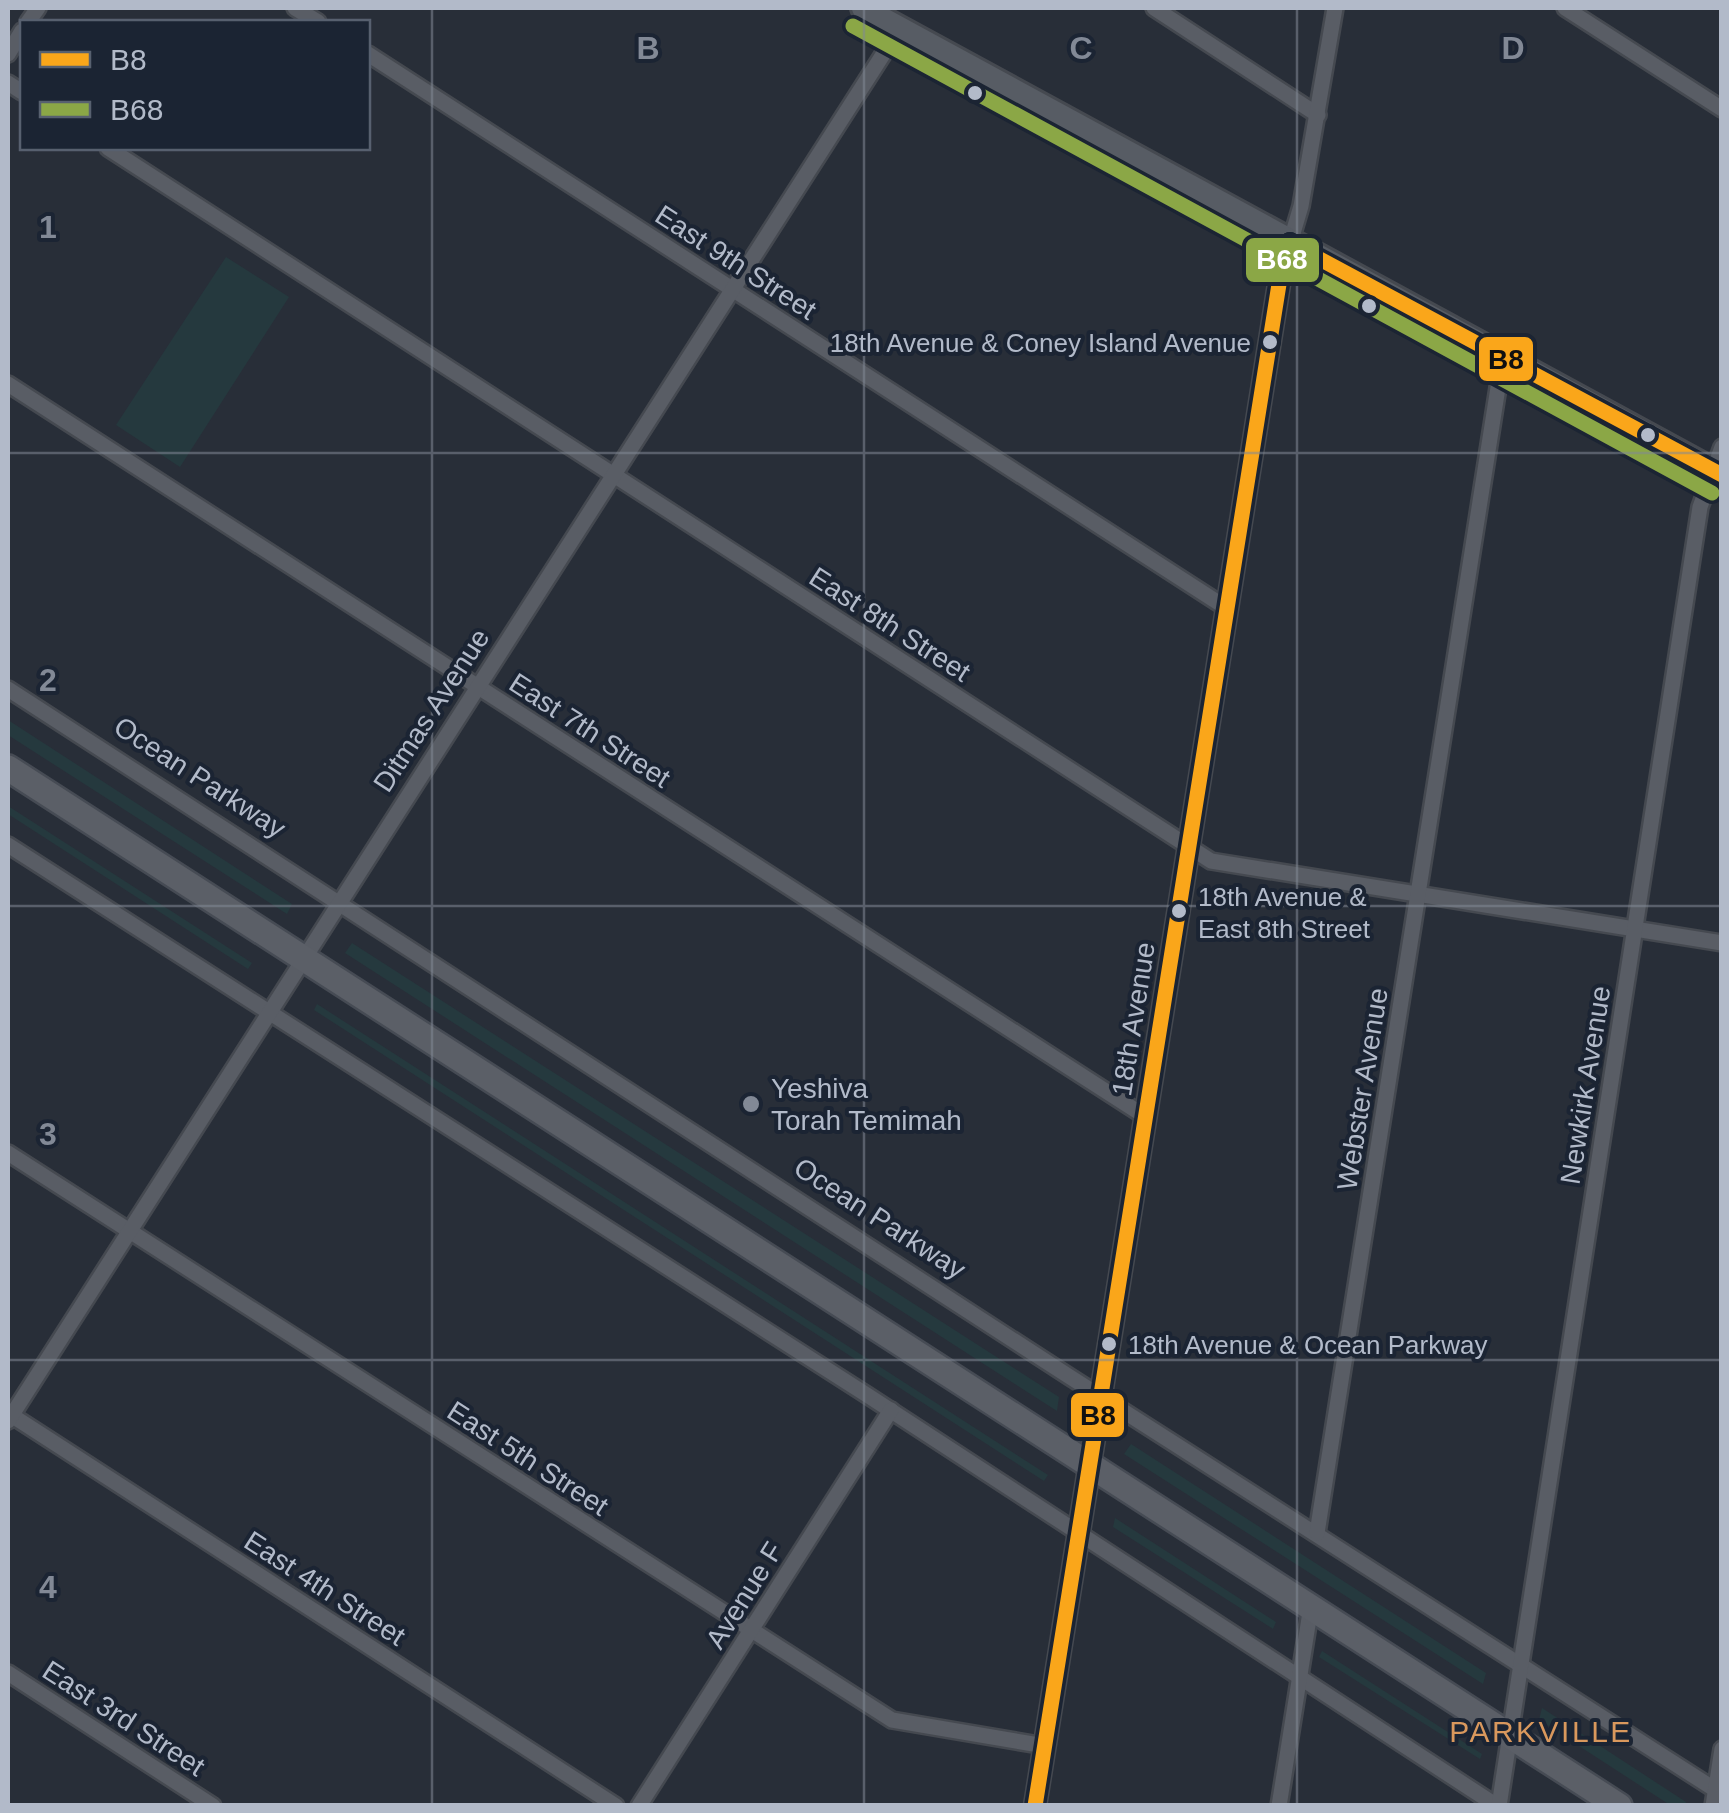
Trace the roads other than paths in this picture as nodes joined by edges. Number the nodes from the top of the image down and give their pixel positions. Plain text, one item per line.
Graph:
1 (863, 8) edge
2 (1154, 8) edge
3 (1335, 8) edge
4 (1565, 8) edge
5 (900, 28) junction
6 (370, 55) edge
7 (1722, 109) edge
8 (1318, 115) junction
9 (111, 150) edge
10 (1290, 243) junction
11 (732, 289) junction
12 (1504, 356) junction
13 (8, 384) edge
14 (1722, 446) edge
15 (1717, 473) edge
16 (613, 474) junction
17 (1228, 608) junction
18 (476, 686) junction
19 (8, 690) edge
20 (8, 768) edge
21 (8, 845) edge
22 (1188, 846) junction
23 (1418, 894) junction
24 (338, 902) junction
25 (1635, 929) junction
26 (1722, 942) edge
27 (303, 958) junction
28 (269, 1013) junction
29 (1146, 1117) junction
30 (8, 1153) edge
31 (130, 1232) junction
32 (1101, 1397) junction
33 (891, 1410) junction
34 (9, 1416) edge
35 (1090, 1465) junction
36 (1317, 1533) junction
37 (1079, 1534) junction
38 (1310, 1606) junction
39 (751, 1632) junction
40 (1520, 1664) junction
41 (8, 1673) edge
42 (1298, 1677) junction
43 (1510, 1734) junction
44 (1045, 1746) junction
45 (1722, 1749) edge
46 (1716, 1796) edge
47 (214, 1806) edge
48 (616, 1806) edge
49 (639, 1806) edge
50 (1036, 1806) edge
51 (1279, 1806) edge
52 (1498, 1806) edge
53 (1619, 1806) edge

1 - 5 main road
2 - 8 street
3 - 8 street
4 - 7 street
5 - 10 main road
5 - 11 street, Ditmas Avenue
6 - 11 street, East 9th Street
8 - 10 street
9 - 16 street, East 8th Street
10 - 12 main road
10 - 17 street, 18th Avenue
11 - 16 street, Ditmas Avenue
11 - 17 street, East 9th Street
12 - 15 main road
12 - 23 street, Webster Avenue
13 - 18 street, East 7th Street
14 - 15 street, Newkirk Avenue
15 - 25 street, Newkirk Avenue
16 - 18 street, Ditmas Avenue
16 - 22 street, East 8th Street
17 - 22 street, 18th Avenue
18 - 24 street, Ditmas Avenue
18 - 29 street, East 7th Street
19 - 24 street, Ocean Parkway
20 - 27 main road
21 - 28 street
22 - 23 street, East 8th Street
22 - 29 street, 18th Avenue
23 - 25 street, East 8th Street
23 - 36 street, Webster Avenue
24 - 27 street, Ditmas Avenue
24 - 32 street, Ocean Parkway
25 - 26 street, East 8th Street
25 - 40 street, Newkirk Avenue
27 - 28 street, Ditmas Avenue
27 - 35 main road
28 - 31 street, Ditmas Avenue
28 - 33 street
29 - 32 street, 18th Avenue
30 - 31 street, East 5th Street
31 - 34 street, Ditmas Avenue
31 - 39 street, East 5th Street
32 - 35 street, 18th Avenue
32 - 36 street, Ocean Parkway
33 - 37 street
33 - 39 street, Avenue F
34 - 48 street, East 4th Street
35 - 37 street, 18th Avenue
35 - 38 main road
36 - 40 street, Ocean Parkway
37 - 42 street
37 - 44 street, 18th Avenue
38 - 42 street
38 - 43 main road
39 - 44 street, East 5th Street
39 - 49 street, Avenue F
40 - 43 street, Newkirk Avenue
40 - 46 street, Ocean Parkway
41 - 47 street, East 3rd Street
42 - 51 street
42 - 52 street
43 - 52 street, Newkirk Avenue
43 - 53 main road
44 - 50 street, 18th Avenue
45 - 46 street

